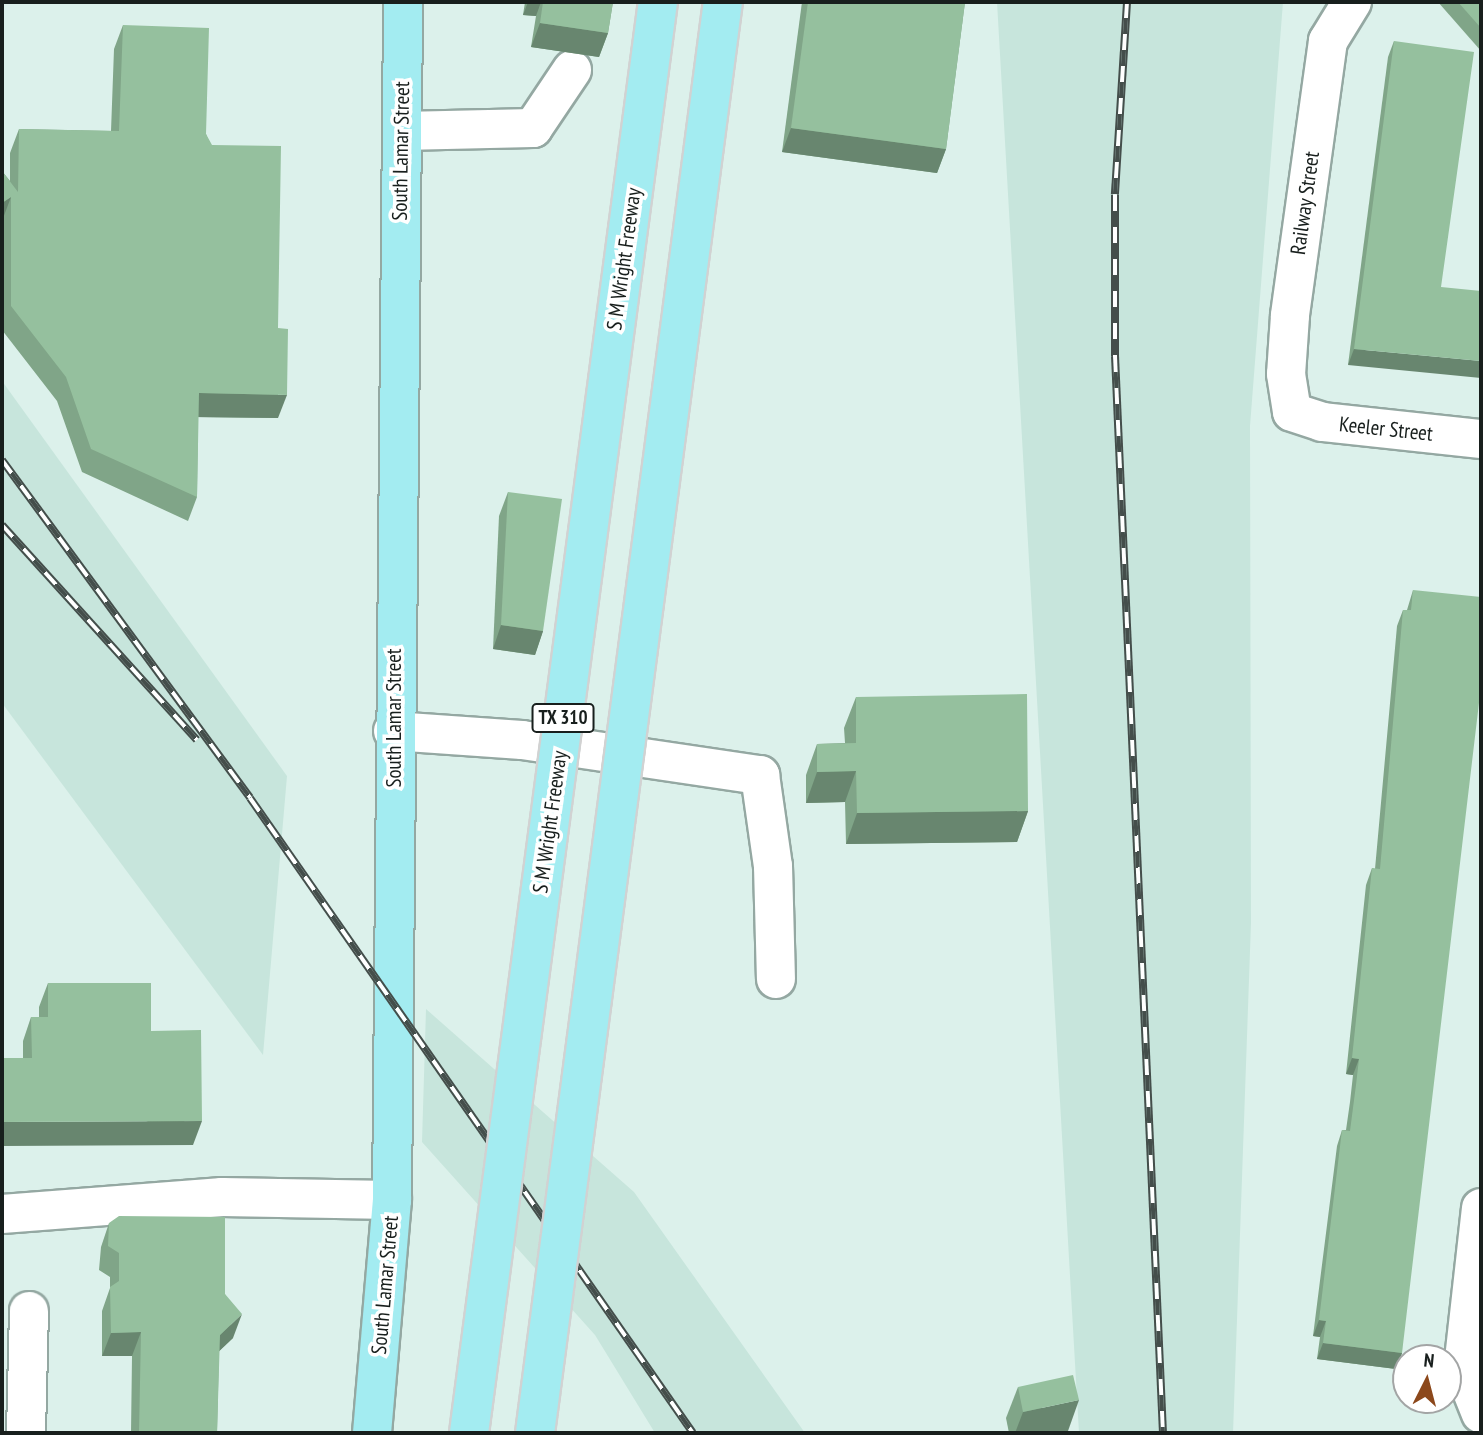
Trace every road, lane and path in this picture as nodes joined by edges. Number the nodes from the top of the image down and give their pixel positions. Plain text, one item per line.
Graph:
1 (403, 2) edge
2 (658, 2) edge
3 (723, 2) edge
4 (1352, 2) edge
5 (572, 70) dead end
6 (402, 131) junction
7 (1292, 412) joint
8 (1481, 439) edge
9 (393, 731) junction
10 (776, 979) dead end
11 (392, 1200) junction
12 (1481, 1208) edge
13 (2, 1214) edge
14 (29, 1311) dead end
15 (1481, 1415) edge
16 (26, 1433) edge
17 (372, 1433) edge
18 (469, 1433) edge
19 (535, 1433) edge

1 - 6 main road, South Lamar Street
2 - 18 main road, S M Wright Freeway / TX 310, bridge
3 - 19 main road, TX 310, bridge
4 - 7 street, Railway Street
5 - 6 street
6 - 9 main road, South Lamar Street
7 - 8 street, Keeler Street
9 - 10 street
9 - 11 main road, South Lamar Street
11 - 13 street
11 - 17 main road, South Lamar Street
12 - 15 street
14 - 16 street

